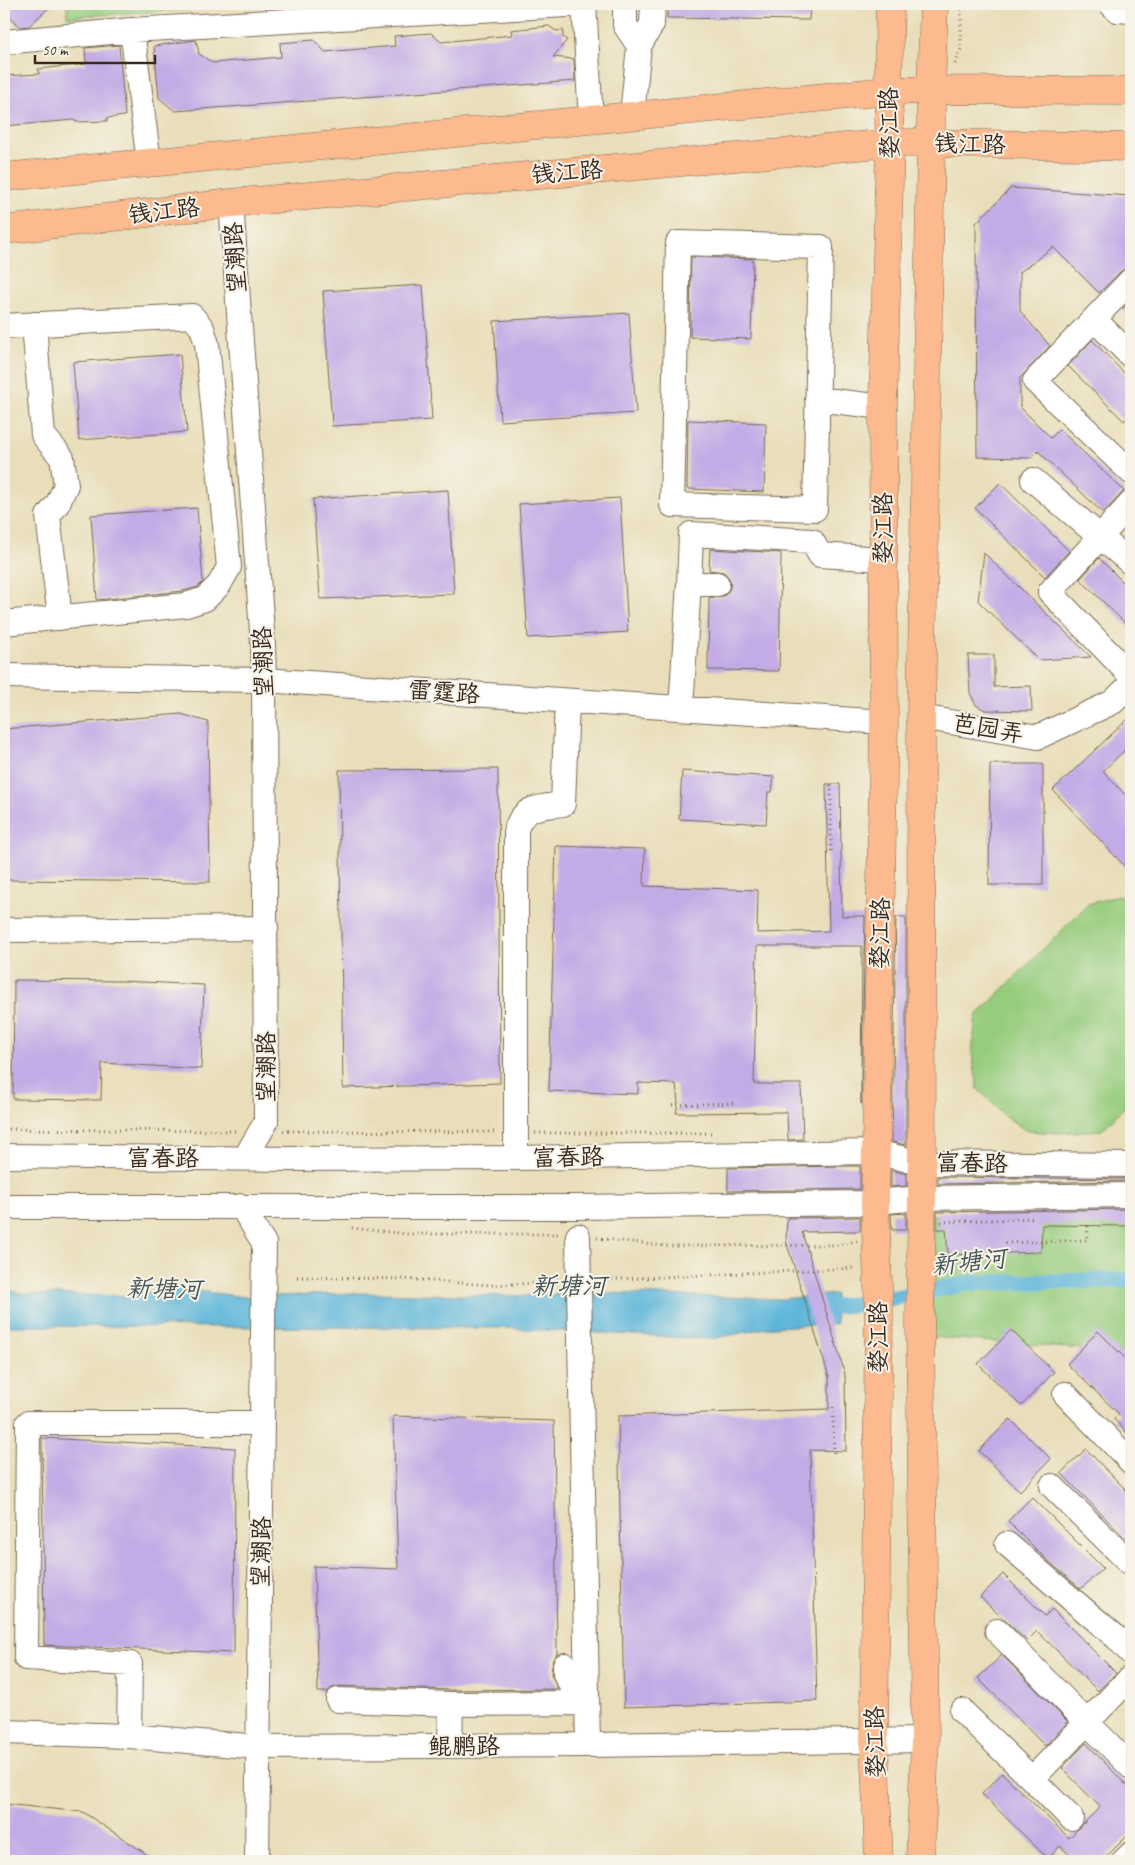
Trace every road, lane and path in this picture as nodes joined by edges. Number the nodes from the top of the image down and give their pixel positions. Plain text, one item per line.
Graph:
1 (320, 4) edge
2 (584, 4) edge
3 (653, 4) edge
4 (890, 4) edge
5 (934, 4) edge
6 (1111, 4) edge
7 (535, 5) edge
8 (625, 9) dead end
9 (1131, 11) edge
10 (303, 20) junction
11 (132, 30) junction
12 (4, 42) edge
13 (640, 46) junction
14 (930, 90) junction
15 (1131, 91) edge
16 (888, 92) junction
17 (632, 115) junction
18 (591, 119) junction
19 (931, 142) junction
20 (890, 143) junction
21 (1131, 147) edge
22 (149, 163) junction
23 (4, 178) edge
24 (231, 203) junction
25 (4, 230) edge
26 (1131, 280) edge
27 (1094, 319) junction
28 (34, 324) junction
29 (4, 326) edge
30 (1131, 356) edge
31 (818, 399) junction
32 (884, 407) junction
33 (249, 456) junction
34 (219, 457) junction
35 (1131, 472) edge
36 (1033, 480) dead end
37 (1131, 503) edge
38 (1101, 536) junction
39 (882, 559) junction
40 (1131, 562) edge
41 (689, 584) junction
42 (717, 584) dead end
43 (60, 618) junction
44 (4, 623) edge
45 (4, 676) edge
46 (1131, 676) edge
47 (264, 680) junction
48 (1131, 684) edge
49 (567, 701) junction
50 (681, 708) junction
51 (920, 717) junction
52 (884, 722) junction
53 (831, 784) dead end
54 (831, 851) dead end
55 (266, 928) junction
56 (4, 930) edge
57 (735, 1103) dead end
58 (672, 1105) dead end
59 (273, 1127) junction
60 (4, 1128) edge
61 (240, 1131) dead end
62 (506, 1132) dead end
63 (525, 1132) dead end
64 (715, 1133) dead end
65 (876, 1152) junction
66 (4, 1156) edge
67 (245, 1158) junction
68 (516, 1158) junction
69 (291, 1159) junction
70 (921, 1162) junction
71 (1131, 1165) edge
72 (1131, 1195) edge
73 (875, 1202) junction
74 (241, 1206) junction
75 (291, 1206) junction
76 (4, 1207) edge
77 (922, 1211) junction
78 (1035, 1218) dead end
79 (1088, 1225) dead end
80 (348, 1228) dead end
81 (578, 1236) junction
82 (877, 1237) junction
83 (1005, 1243) dead end
84 (264, 1252) junction
85 (1065, 1394) dead end
86 (833, 1406) dead end
87 (262, 1423) junction
88 (834, 1457) dead end
89 (1131, 1462) edge
90 (1052, 1486) dead end
91 (1006, 1544) dead end
92 (1131, 1564) edge
93 (997, 1631) dead end
94 (1127, 1638) edge
95 (565, 1666) dead end
96 (1131, 1677) edge
97 (338, 1700) dead end
98 (584, 1703) junction
99 (451, 1704) junction
100 (962, 1711) dead end
101 (1087, 1722) junction
102 (4, 1732) edge
103 (129, 1736) junction
104 (874, 1740) junction
105 (925, 1740) junction
106 (588, 1745) junction
107 (450, 1746) junction
108 (259, 1747) junction
109 (1131, 1767) edge
110 (1032, 1779) junction
111 (1071, 1818) dead end
112 (1131, 1854) edge
113 (257, 1861) edge
114 (879, 1861) edge
115 (920, 1861) edge
116 (1124, 1861) edge

1 - 10 street
2 - 7 street
2 - 18 street
3 - 13 street
4 - 16 main road, 婺江路
5 - 14 main road, 婺江路
6 - 9 street
7 - 10 street
8 - 13 street
10 - 11 street
11 - 12 street
11 - 22 street
13 - 17 street
14 - 15 main road, 钱江路
14 - 16 main road, 钱江路
14 - 19 main road, 婺江路
16 - 17 main road, 钱江路
16 - 20 main road, 婺江路
17 - 18 main road, 钱江路
18 - 22 main road, 钱江路
19 - 20 main road, 钱江路
19 - 21 main road, 钱江路
19 - 51 main road, 婺江路
20 - 24 main road, 钱江路
20 - 32 main road, 婺江路
22 - 23 main road, 钱江路
24 - 25 main road, 钱江路
24 - 33 street, 望潮路
26 - 27 street
27 - 30 street
27 - 35 street
28 - 29 street
28 - 34 street
28 - 43 street
31 - 31 street
31 - 32 street
32 - 39 main road, 婺江路
33 - 34 street
33 - 47 street, 望潮路
34 - 43 street
36 - 38 street
37 - 38 street
38 - 40 street
38 - 46 street
39 - 41 street
39 - 52 main road, 婺江路
41 - 42 street
41 - 50 street
43 - 44 street
45 - 47 street, 雷霆路
47 - 49 street, 雷霆路
47 - 55 street, 望潮路
48 - 51 street, 芭园弄
49 - 50 street, 雷霆路
49 - 68 street
50 - 52 street, 雷霆路
51 - 70 main road, 婺江路
52 - 65 main road, 婺江路
53 - 54 path
55 - 56 street
55 - 59 street, 望潮路
57 - 58 path
59 - 62 path
59 - 67 street, 望潮路
59 - 69 street, 望潮路
60 - 61 path
63 - 64 path
65 - 68 street, 富春路
65 - 70 street, 富春路
65 - 73 main road, 婺江路
66 - 67 street, 富春路
67 - 69 street, 富春路
68 - 69 street, 富春路
70 - 71 street, 富春路
70 - 77 main road, 婺江路
72 - 77 street, 富春路
73 - 75 street, 富春路
73 - 77 street, 富春路
73 - 82 main road, 婺江路
74 - 75 street, 富春路
74 - 76 street, 富春路
74 - 84 street
75 - 84 street
77 - 78 path
77 - 105 main road, 婺江路
79 - 83 path
80 - 81 path
81 - 82 path
81 - 98 street
82 - 104 main road, 婺江路
84 - 87 street, 望潮路
85 - 89 street
86 - 88 path
87 - 103 street
87 - 108 street, 望潮路
90 - 92 street
91 - 94 street
93 - 101 street
95 - 98 street
96 - 101 street
97 - 99 street
98 - 99 street
98 - 106 street
99 - 107 street
100 - 110 street
101 - 109 street
101 - 110 street
102 - 103 street, 鲲鹏路
103 - 108 street, 鲲鹏路
104 - 105 street, 鲲鹏路
104 - 106 street, 鲲鹏路
104 - 114 main road, 婺江路
105 - 115 main road, 婺江路
106 - 107 street, 鲲鹏路
107 - 108 street, 鲲鹏路
108 - 113 street, 望潮路
110 - 111 street
112 - 116 street

